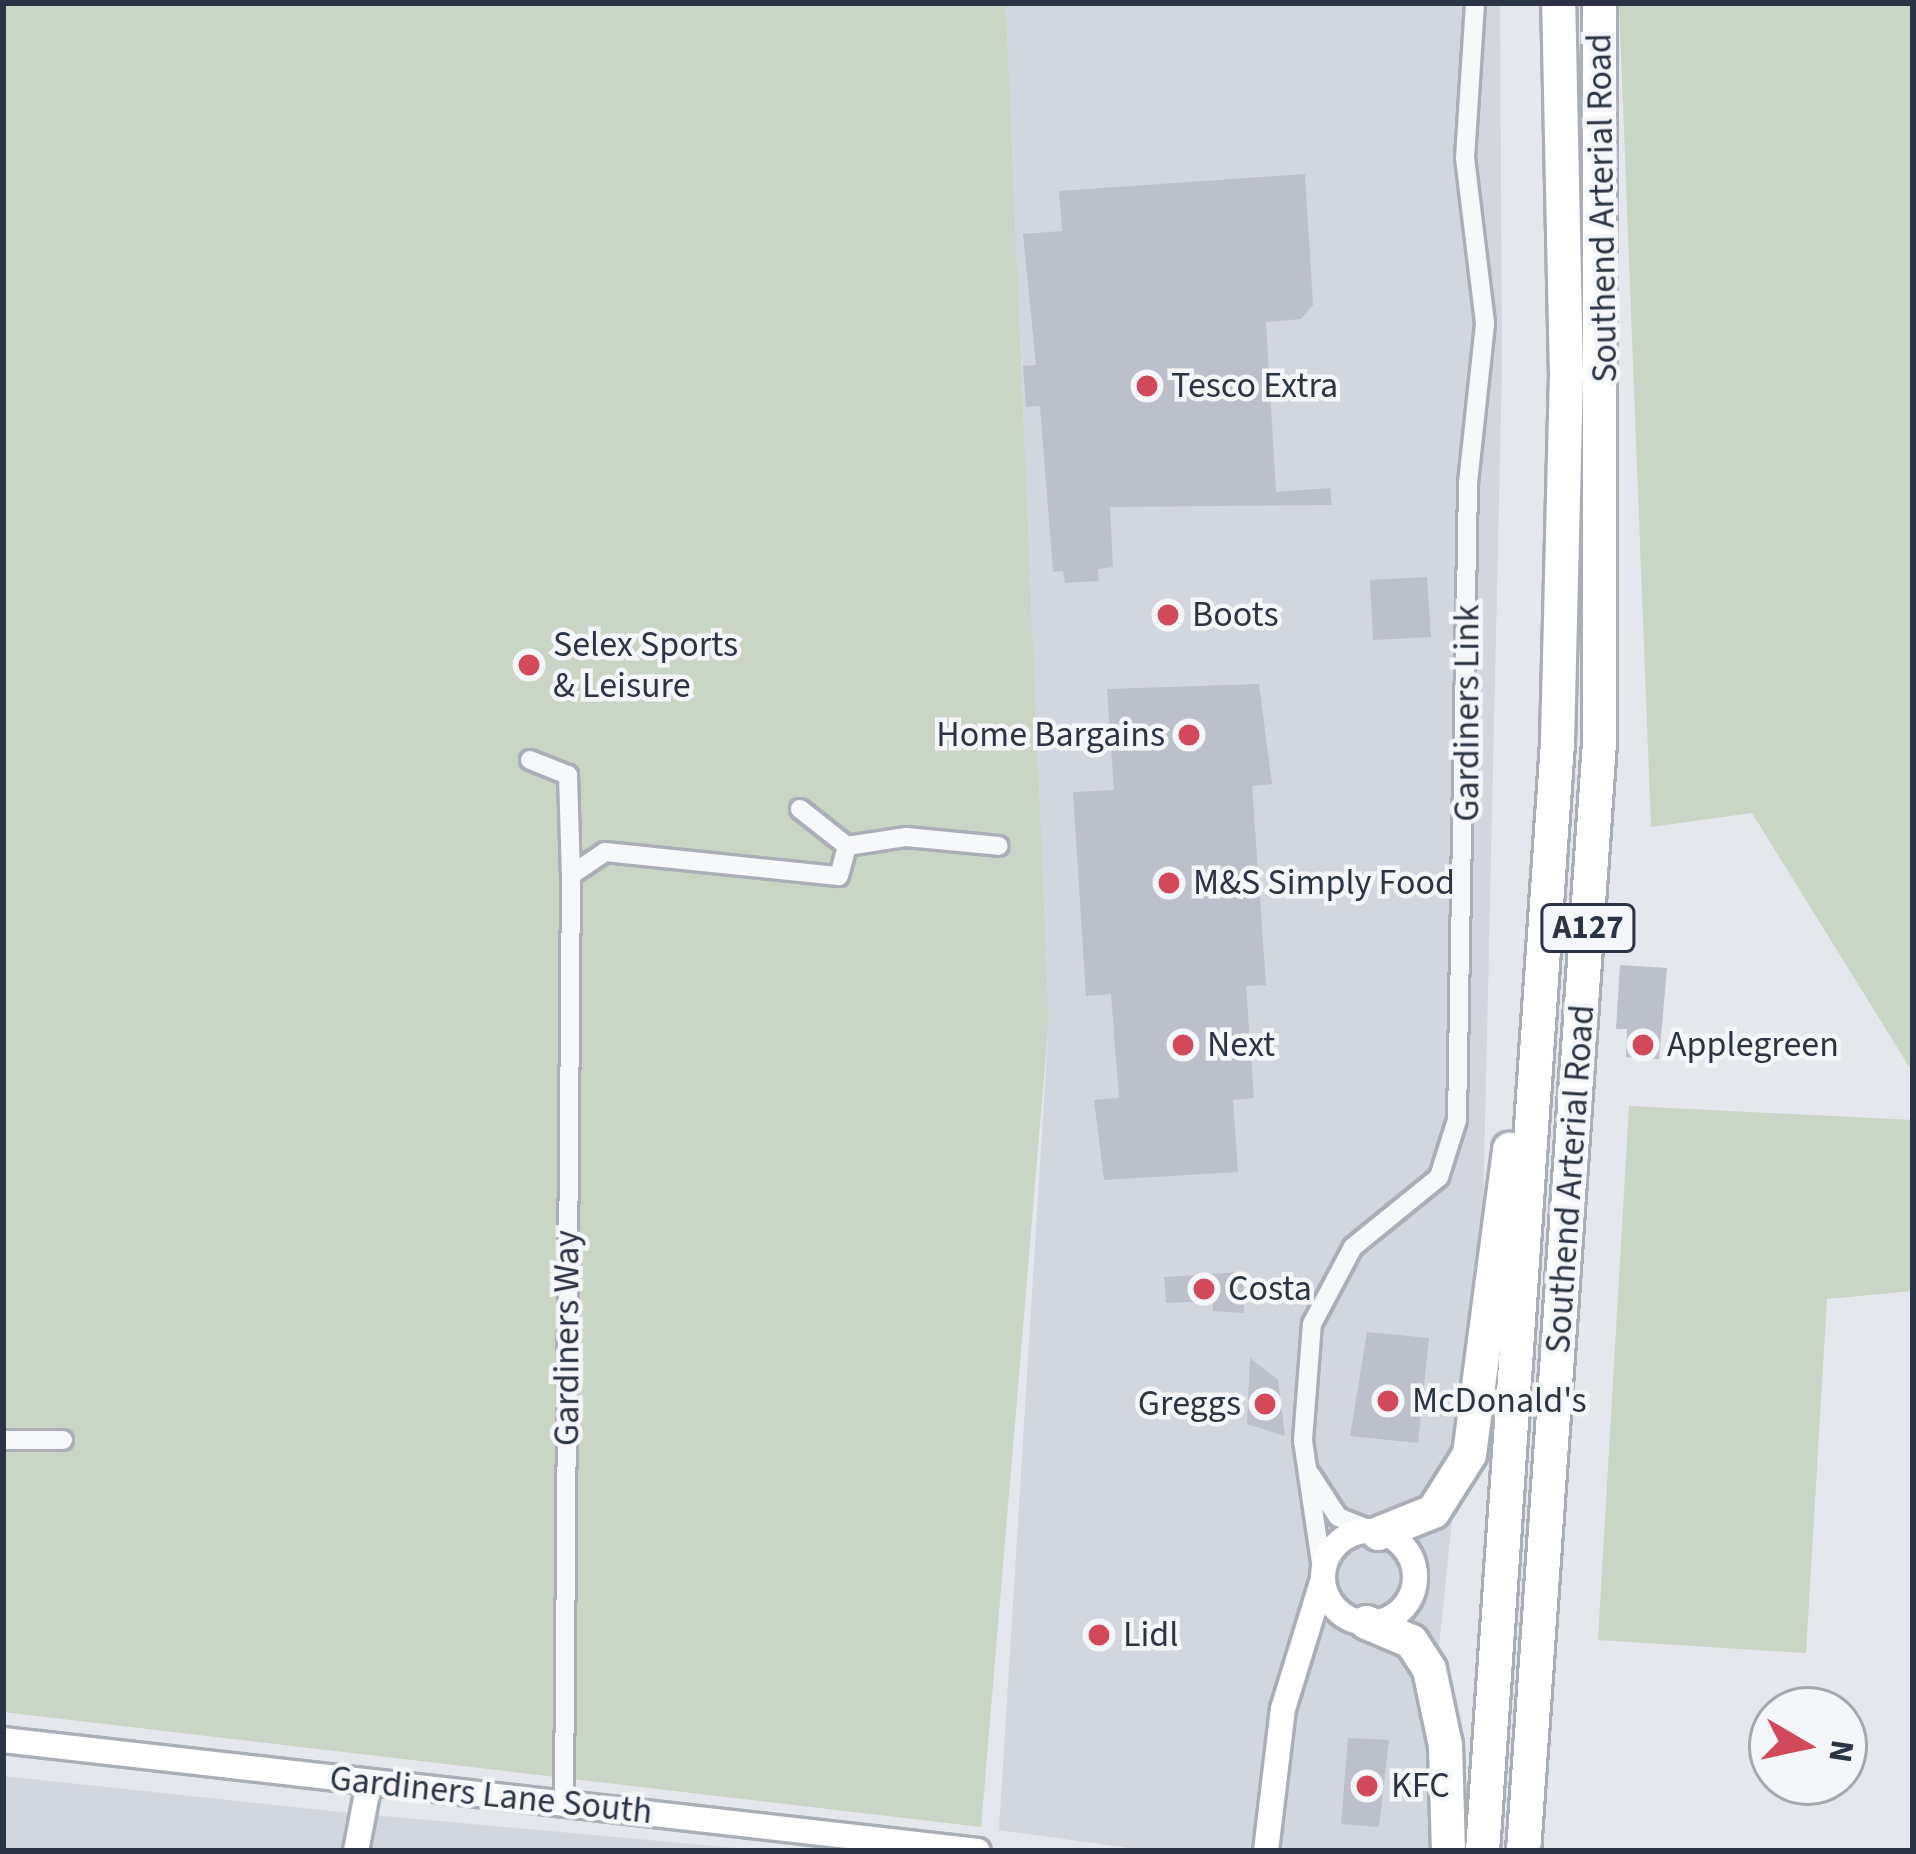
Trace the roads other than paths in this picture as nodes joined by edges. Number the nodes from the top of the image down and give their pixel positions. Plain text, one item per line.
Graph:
1 (1475, 3) edge
2 (1558, 3) edge
3 (1598, 3) edge
4 (1557, 741) junction
5 (530, 760) dead end
6 (800, 809) dead end
7 (847, 846) junction
8 (999, 846) dead end
9 (571, 874) junction
10 (1552, 1438) junction
11 (3, 1440) edge
12 (63, 1440) dead end
13 (1303, 1440) junction
14 (1378, 1533) junction
15 (1323, 1576) junction
16 (1366, 1622) junction
17 (1290, 1683) junction
18 (3, 1740) edge
19 (369, 1783) junction
20 (564, 1802) junction
21 (356, 1851) edge
22 (979, 1851) edge
23 (1266, 1851) edge
24 (1448, 1851) edge
25 (1482, 1851) edge
26 (1523, 1851) edge
27 (1543, 1851) edge

1 - 13 street, Gardiners Link
2 - 4 highway, Southend Arterial Road / A127
3 - 10 highway, Southend Arterial Road / A127
4 - 14 highway, A127
4 - 25 highway, Southend Arterial Road / A127
5 - 9 street, Gardiners Way
6 - 7 street
7 - 8 street
7 - 9 street
9 - 20 street, Gardiners Way
10 - 26 highway, Southend Arterial Road / A127
10 - 27 highway, A127
11 - 12 street
13 - 14 street, Gardiners Link
13 - 15 street, Gardiners Link
14 - 15 street
14 - 16 street
15 - 16 street
15 - 17 street
16 - 17 street
16 - 24 highway
17 - 23 street
18 - 19 street, Gardiners Lane South
19 - 20 street, Gardiners Lane South
19 - 21 street
20 - 22 street, Gardiners Lane South

